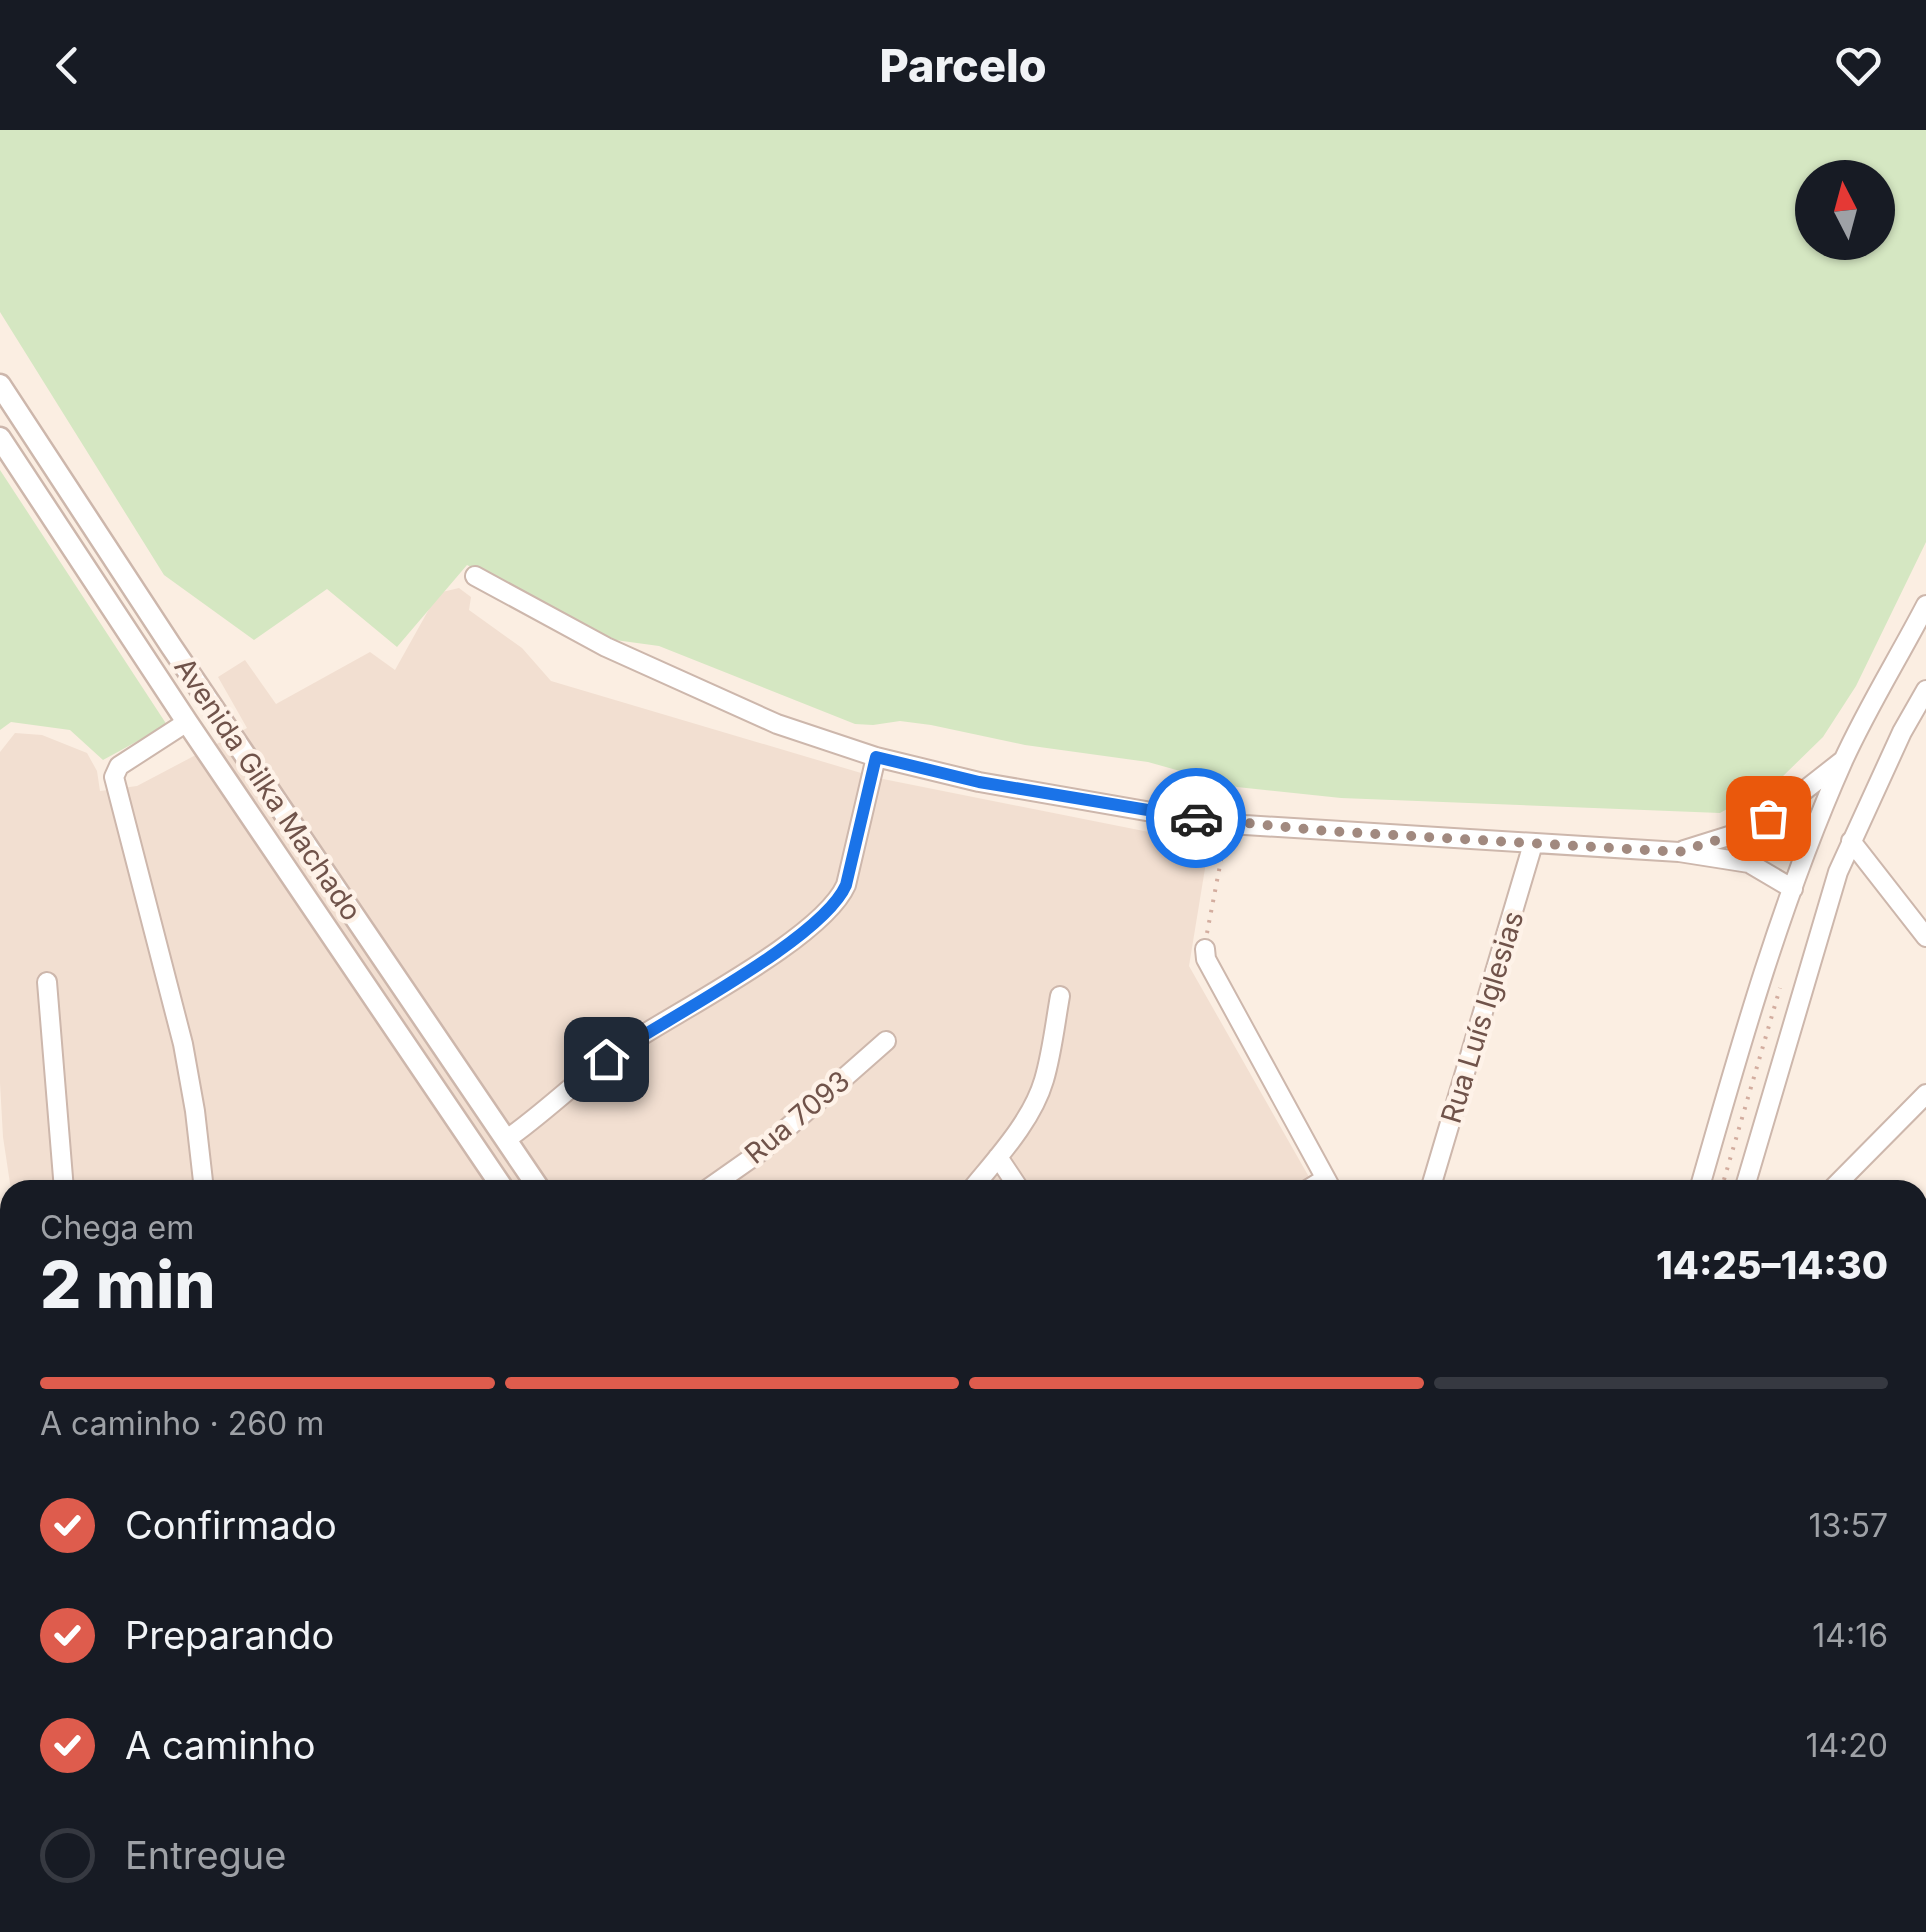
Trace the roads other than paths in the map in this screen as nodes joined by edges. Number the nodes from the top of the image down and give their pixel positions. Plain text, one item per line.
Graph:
1 (0, 385) edge
2 (0, 438) edge
3 (475, 576) dead end
4 (1926, 605) edge
5 (172, 646) junction
6 (146, 662) junction
7 (1926, 690) edge
8 (1926, 714) edge
9 (187, 722) junction
10 (1902, 732) junction
11 (876, 757) junction
12 (1844, 760) junction
13 (1851, 842) junction
14 (1533, 844) junction
15 (1679, 852) junction
16 (337, 889) junction
17 (1793, 889) junction
18 (312, 907) junction
19 (1926, 937) edge
20 (1205, 950) road end
21 (46, 982) dead end
22 (1060, 996) dead end
23 (886, 1041) dead end
24 (1926, 1094) edge
25 (506, 1139) junction
26 (998, 1157) junction
27 (63, 1180) edge
28 (203, 1180) edge
29 (497, 1180) edge
30 (533, 1180) edge
31 (720, 1180) edge
32 (979, 1180) edge
33 (1013, 1180) edge
34 (1325, 1180) edge
35 (1433, 1180) edge
36 (1703, 1180) edge
37 (1747, 1180) edge
38 (1841, 1180) edge

1 - 5 street, Avenida Gilka Machado
2 - 6 street, Avenida Gilka Machado
3 - 11 street
4 - 12 street
5 - 6 street
5 - 16 street, Avenida Gilka Machado
6 - 9 street, Avenida Gilka Machado
7 - 10 street
8 - 10 street
9 - 18 street, Avenida Gilka Machado
9 - 28 street
10 - 13 street
11 - 14 street
11 - 25 street
12 - 15 street
12 - 17 street
13 - 19 street
13 - 37 street
14 - 15 street
14 - 35 street, Rua Luís Iglesias
15 - 17 street
16 - 18 street
16 - 25 street, Avenida Gilka Machado
17 - 36 street
18 - 29 street, Avenida Gilka Machado
20 - 34 street
21 - 27 street
22 - 26 street
23 - 31 street, Rua 7093
24 - 38 street
25 - 30 street, Avenida Gilka Machado
26 - 32 street
26 - 33 street

